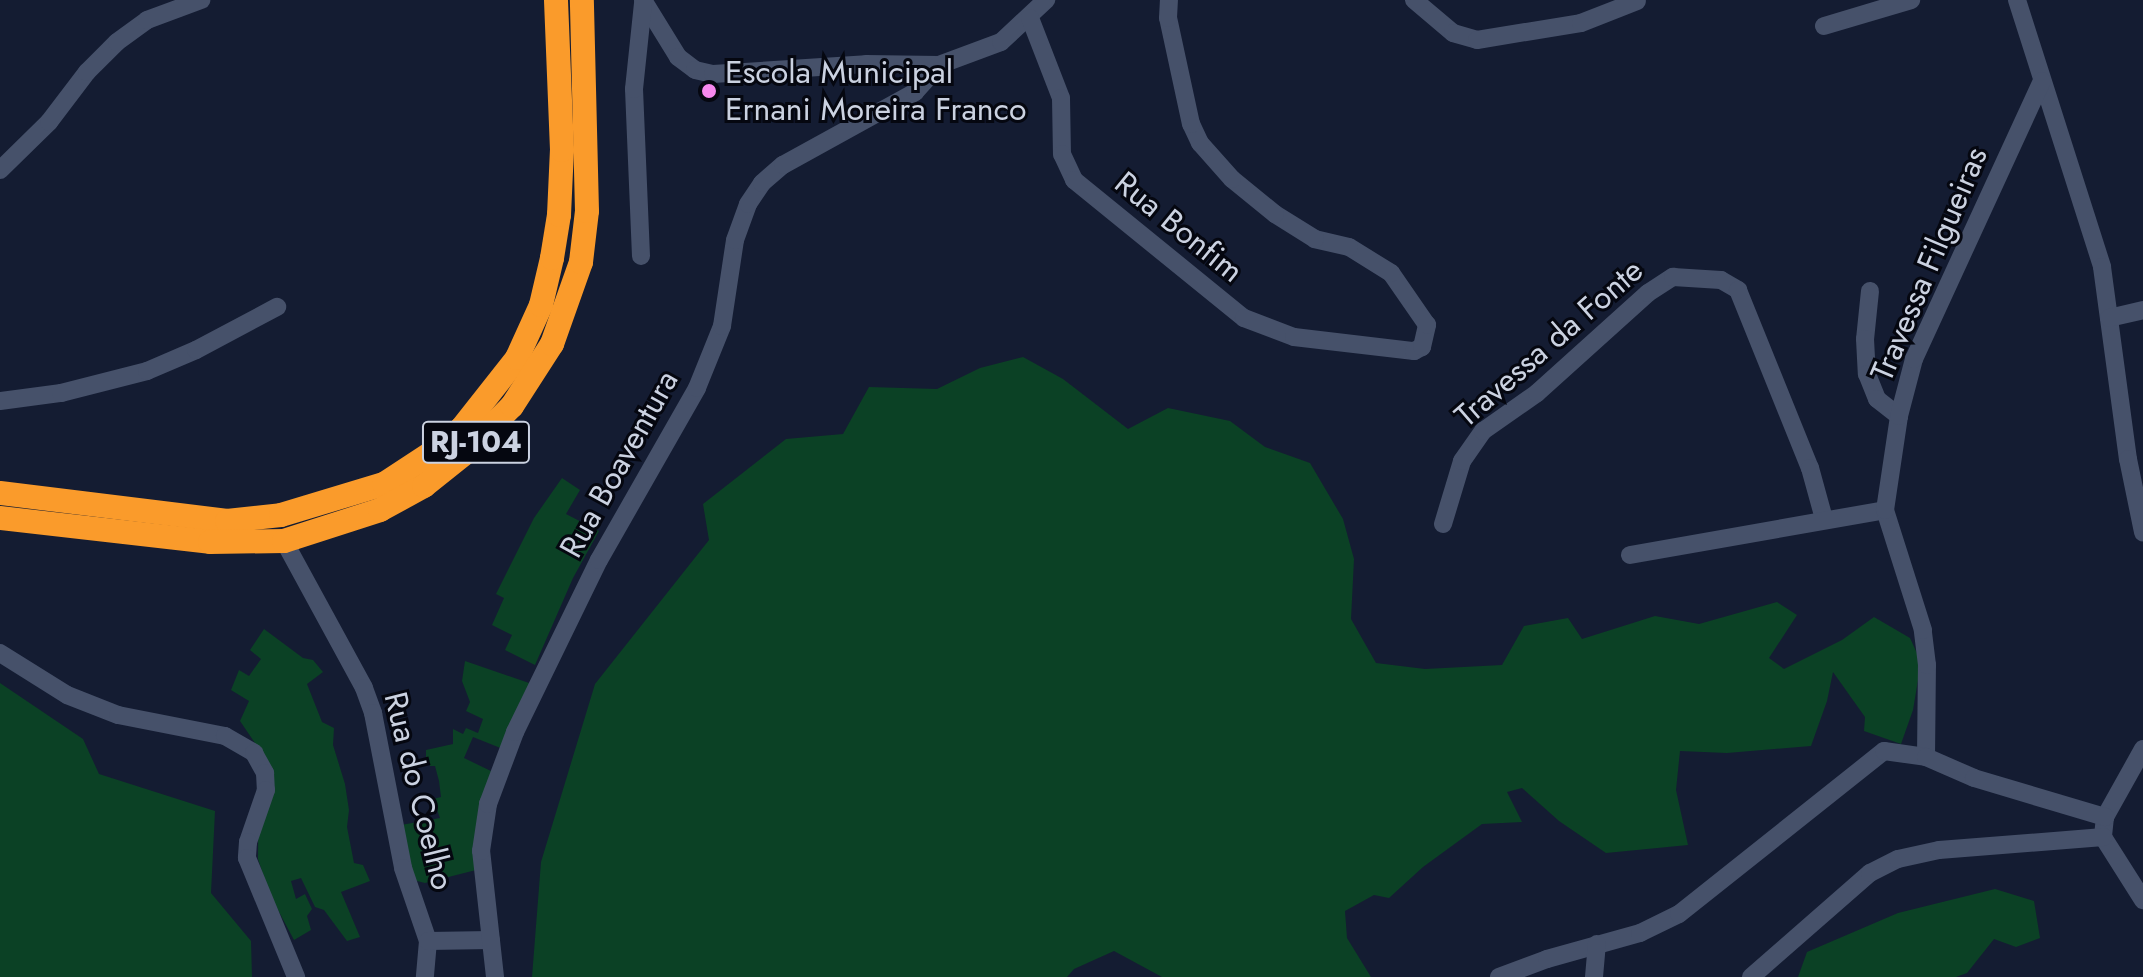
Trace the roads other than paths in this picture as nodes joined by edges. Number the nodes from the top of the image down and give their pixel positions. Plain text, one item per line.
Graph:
1 (201, 0) edge
2 (556, 0) edge
3 (582, 0) edge
4 (1046, 0) edge
5 (1169, 0) edge
6 (1414, 0) edge
7 (1911, 0) edge
8 (2017, 0) edge
9 (1637, 1) edge
10 (643, 2) edge
11 (1030, 18) junction
12 (1824, 26) dead end
13 (939, 65) junction
14 (2042, 81) junction
15 (0, 170) edge
16 (641, 256) dead end
17 (1870, 291) dead end
18 (277, 307) dead end
19 (2143, 310) edge
20 (2109, 318) junction
21 (0, 401) edge
22 (1899, 416) junction
23 (0, 493) edge
24 (1885, 510) junction
25 (0, 518) edge
26 (1824, 519) junction
27 (1443, 524) dead end
28 (2143, 532) edge
29 (284, 541) junction
30 (1630, 555) dead end
31 (0, 653) edge
32 (2143, 749) edge
33 (1926, 757) junction
34 (2105, 817) junction
35 (2103, 837) junction
36 (2143, 900) edge
37 (491, 940) junction
38 (428, 941) junction
39 (1597, 944) junction
40 (296, 977) edge
41 (425, 977) edge
42 (495, 977) edge
43 (1499, 977) edge
44 (1594, 977) edge
45 (1751, 977) edge

1 - 15 street
2 - 23 highway, RJ-104
3 - 29 highway, RJ-104
4 - 11 street
5 - 11 street, Rua Bonfim
6 - 9 street
7 - 12 street
8 - 14 street
10 - 13 street
10 - 16 street
11 - 13 street
13 - 37 street, Rua Boaventura
14 - 20 street
14 - 22 street, Travessa Filgueiras
17 - 22 street
18 - 21 street
19 - 20 street
20 - 28 street
22 - 24 street, Travessa Filgueiras
24 - 26 street
24 - 33 street, Travessa Filgueiras
25 - 29 highway, RJ-104
26 - 27 street, Travessa da Fonte
26 - 30 street
29 - 38 street, Rua do Coelho
31 - 40 street
32 - 34 street
33 - 34 street
33 - 39 street
34 - 35 street
35 - 36 street
35 - 45 street
37 - 38 street
37 - 42 street, Rua Boaventura
38 - 41 street, Rua do Coelho
39 - 43 street
39 - 44 street

